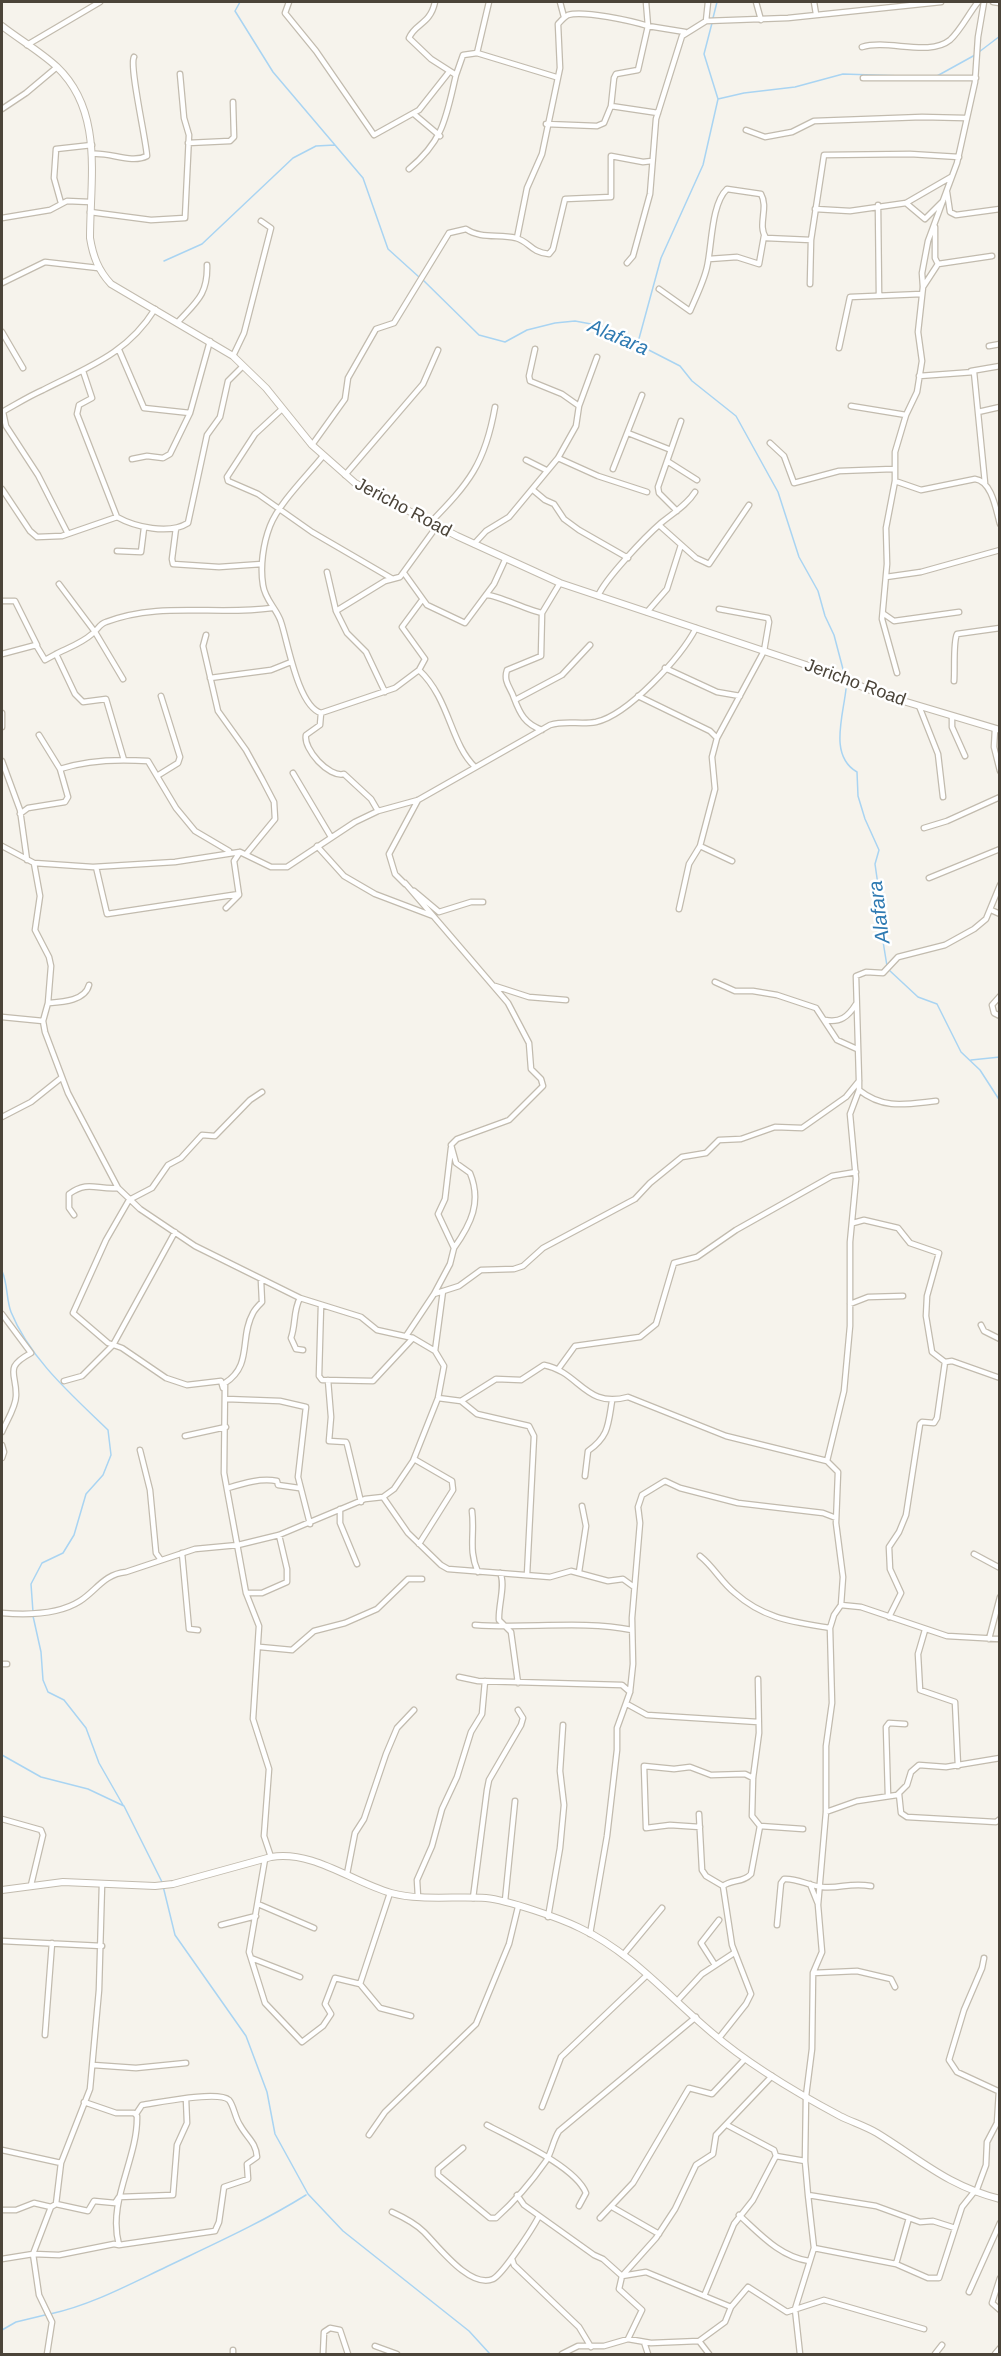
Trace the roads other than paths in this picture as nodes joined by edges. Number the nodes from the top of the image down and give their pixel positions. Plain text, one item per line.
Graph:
1 (100, 2) edge
2 (289, 2) edge
3 (435, 2) edge
4 (489, 2) edge
5 (560, 2) edge
6 (646, 2) edge
7 (708, 2) edge
8 (756, 2) edge
9 (814, 2) edge
10 (864, 2) edge
11 (941, 2) edge
12 (978, 2) edge
13 (984, 2) edge
14 (993, 2) edge
15 (999, 3) edge
16 (865, 8) junction
17 (816, 14) junction
18 (564, 17) junction
19 (761, 20) junction
20 (707, 21) junction
21 (2, 26) edge
22 (648, 26) junction
23 (689, 33) junction
24 (27, 45) junction
25 (862, 47) dead end
26 (477, 53) junction
27 (134, 57) dead end
28 (57, 67) junction
29 (449, 72) junction
30 (180, 74) dead end
31 (456, 75) junction
32 (556, 77) junction
33 (863, 78) dead end
34 (976, 78) junction
35 (233, 102) dead end
36 (611, 106) junction
37 (2, 109) edge
38 (658, 113) junction
39 (414, 114) junction
40 (965, 118) junction
41 (546, 124) junction
42 (746, 130) dead end
43 (440, 136) junction
44 (188, 142) junction
45 (92, 145) junction
46 (93, 154) junction
47 (959, 157) junction
48 (652, 161) junction
49 (409, 169) dead end
50 (952, 177) junction
51 (947, 192) junction
52 (943, 201) junction
53 (90, 202) junction
54 (61, 203) junction
55 (906, 203) junction
56 (878, 205) junction
57 (815, 209) junction
58 (999, 209) edge
59 (90, 212) junction
60 (950, 212) junction
61 (938, 213) junction
62 (2, 219) edge
63 (261, 221) dead end
64 (935, 224) junction
65 (764, 236) junction
66 (517, 238) junction
67 (811, 240) junction
68 (992, 255) dead end
69 (709, 259) junction
70 (627, 263) dead end
71 (938, 264) junction
72 (207, 265) dead end
73 (98, 268) junction
74 (2, 283) edge
75 (810, 284) dead end
76 (923, 287) junction
77 (659, 289) dead end
78 (922, 294) junction
79 (879, 295) junction
80 (155, 309) junction
81 (177, 323) junction
82 (2, 332) edge
83 (210, 341) junction
84 (999, 344) edge
85 (989, 346) dead end
86 (839, 348) dead end
87 (535, 349) dead end
88 (119, 350) junction
89 (438, 350) dead end
90 (232, 356) junction
91 (597, 357) dead end
92 (243, 366) junction
93 (999, 366) edge
94 (23, 368) dead end
95 (971, 371) junction
96 (83, 372) junction
97 (919, 376) junction
98 (642, 394) dead end
99 (579, 406) junction
100 (851, 406) dead end
101 (495, 407) dead end
102 (999, 407) edge
103 (282, 409) junction
104 (2, 412) edge
105 (978, 412) junction
106 (190, 413) junction
107 (906, 415) junction
108 (681, 421) dead end
109 (628, 433) junction
110 (770, 443) dead end
111 (312, 445) junction
112 (671, 450) junction
113 (323, 456) junction
114 (558, 458) junction
115 (132, 459) dead end
116 (526, 460) dead end
117 (667, 461) junction
118 (613, 469) dead end
119 (893, 469) junction
120 (546, 470) junction
121 (345, 475) junction
122 (698, 480) dead end
123 (895, 482) junction
124 (985, 483) junction
125 (2, 489) edge
126 (533, 490) junction
127 (647, 492) dead end
128 (695, 492) dead end
129 (749, 505) dead end
130 (281, 509) junction
131 (676, 511) junction
132 (117, 517) junction
133 (433, 524) junction
134 (999, 524) edge
135 (659, 525) junction
136 (144, 528) junction
137 (176, 528) junction
138 (67, 532) junction
139 (474, 544) junction
140 (681, 545) junction
141 (999, 550) edge
142 (117, 551) dead end
143 (628, 558) junction
144 (505, 560) junction
145 (262, 564) junction
146 (327, 572) dead end
147 (404, 573) junction
148 (886, 577) junction
149 (391, 578) junction
150 (59, 584) dead end
151 (560, 584) junction
152 (492, 587) junction
153 (493, 594) junction
154 (486, 595) junction
155 (598, 596) junction
156 (422, 600) junction
157 (2, 602) edge
158 (272, 608) junction
159 (719, 609) dead end
160 (336, 611) junction
161 (647, 612) junction
162 (960, 612) dead end
163 (542, 613) junction
164 (884, 614) junction
165 (696, 628) junction
166 (999, 628) edge
167 (96, 632) junction
168 (206, 636) dead end
169 (37, 645) junction
170 (590, 645) dead end
171 (764, 651) junction
172 (2, 654) edge
173 (56, 654) junction
174 (291, 662) junction
175 (664, 668) junction
176 (419, 670) junction
177 (897, 673) dead end
178 (210, 678) junction
179 (123, 679) dead end
180 (954, 681) dead end
181 (385, 692) junction
182 (161, 696) dead end
183 (638, 696) junction
184 (740, 696) junction
185 (515, 700) junction
186 (919, 706) junction
187 (2, 713) edge
188 (321, 713) junction
189 (952, 717) junction
190 (2, 727) edge
191 (542, 730) junction
192 (997, 730) edge
193 (39, 735) dead end
194 (717, 738) junction
195 (965, 756) dead end
196 (124, 760) junction
197 (2, 761) edge
198 (475, 767) junction
199 (60, 769) junction
200 (999, 771) edge
201 (293, 773) dead end
202 (157, 776) junction
203 (943, 797) dead end
204 (999, 797) edge
205 (418, 800) junction
206 (378, 811) junction
207 (20, 814) junction
208 (924, 828) dead end
209 (331, 837) junction
210 (2, 846) edge
211 (317, 846) junction
212 (700, 846) junction
213 (999, 849) edge
214 (231, 852) junction
215 (240, 852) junction
216 (247, 853) junction
217 (27, 860) junction
218 (732, 861) dead end
219 (34, 863) junction
220 (96, 867) junction
221 (929, 878) dead end
222 (405, 883) junction
223 (999, 885) edge
224 (239, 894) junction
225 (483, 902) dead end
226 (226, 908) dead end
227 (679, 909) dead end
228 (991, 910) junction
229 (999, 914) edge
230 (435, 917) junction
231 (715, 982) dead end
232 (89, 986) dead end
233 (495, 986) junction
234 (999, 996) edge
235 (566, 1000) dead end
236 (48, 1003) junction
237 (856, 1003) junction
238 (999, 1016) edge
239 (2, 1017) edge
240 (43, 1020) junction
241 (825, 1020) junction
242 (857, 1049) junction
243 (61, 1078) junction
244 (859, 1080) junction
245 (859, 1090) junction
246 (262, 1092) dead end
247 (936, 1101) dead end
248 (2, 1117) edge
249 (451, 1145) junction
250 (856, 1172) junction
251 (118, 1188) junction
252 (129, 1200) junction
253 (74, 1215) dead end
254 (853, 1223) junction
255 (175, 1232) junction
256 (454, 1248) junction
257 (261, 1281) junction
258 (444, 1291) junction
259 (434, 1294) junction
260 (903, 1296) dead end
261 (300, 1298) junction
262 (850, 1304) junction
263 (321, 1305) junction
264 (2, 1314) edge
265 (981, 1325) dead end
266 (406, 1335) junction
267 (413, 1338) junction
268 (999, 1339) edge
269 (113, 1345) junction
270 (303, 1350) dead end
271 (435, 1352) junction
272 (945, 1362) junction
273 (559, 1368) junction
274 (999, 1378) edge
275 (328, 1380) junction
276 (64, 1381) dead end
277 (438, 1398) junction
278 (226, 1399) junction
279 (461, 1401) junction
280 (612, 1401) junction
281 (226, 1426) junction
282 (2, 1432) edge
283 (185, 1436) dead end
284 (2, 1445) edge
285 (140, 1450) dead end
286 (2, 1458) edge
287 (414, 1459) junction
288 (827, 1461) junction
289 (585, 1476) dead end
290 (228, 1488) junction
291 (299, 1488) junction
292 (383, 1497) junction
293 (362, 1502) junction
294 (582, 1506) dead end
295 (340, 1509) junction
296 (472, 1511) dead end
297 (836, 1518) junction
298 (310, 1524) junction
299 (279, 1535) junction
300 (419, 1544) junction
301 (238, 1545) junction
302 (182, 1553) junction
303 (974, 1554) dead end
304 (700, 1556) dead end
305 (161, 1560) junction
306 (357, 1564) dead end
307 (999, 1568) edge
308 (478, 1572) junction
309 (579, 1572) junction
310 (500, 1574) junction
311 (527, 1575) junction
312 (422, 1579) dead end
313 (634, 1587) junction
314 (246, 1593) junction
315 (999, 1597) edge
316 (841, 1605) junction
317 (2, 1613) edge
318 (889, 1617) junction
319 (475, 1625) dead end
320 (506, 1628) junction
321 (830, 1628) junction
322 (198, 1630) dead end
323 (632, 1630) junction
324 (925, 1630) junction
325 (989, 1639) junction
326 (999, 1639) edge
327 (260, 1647) junction
328 (459, 1677) dead end
329 (758, 1679) dead end
330 (485, 1681) junction
331 (518, 1683) junction
332 (630, 1692) junction
333 (627, 1704) junction
334 (414, 1710) dead end
335 (518, 1710) dead end
336 (758, 1722) junction
337 (905, 1724) dead end
338 (563, 1725) dead end
339 (999, 1758) edge
340 (958, 1766) junction
341 (753, 1778) junction
342 (899, 1794) junction
343 (888, 1796) junction
344 (515, 1801) dead end
345 (826, 1812) junction
346 (699, 1814) dead end
347 (2, 1819) edge
348 (999, 1819) edge
349 (760, 1826) junction
350 (700, 1827) junction
351 (803, 1829) dead end
352 (268, 1858) junction
353 (347, 1874) junction
354 (102, 1884) junction
355 (810, 1884) junction
356 (31, 1885) junction
357 (723, 1886) junction
358 (871, 1886) dead end
359 (820, 1887) junction
360 (2, 1890) edge
361 (390, 1893) junction
362 (418, 1897) junction
363 (473, 1898) junction
364 (505, 1901) junction
365 (258, 1904) junction
366 (818, 1905) junction
367 (518, 1907) junction
368 (662, 1908) dead end
369 (256, 1916) junction
370 (548, 1917) junction
371 (720, 1920) dead end
372 (221, 1925) dead end
373 (777, 1925) dead end
374 (314, 1928) dead end
375 (590, 1934) junction
376 (2, 1941) edge
377 (52, 1943) junction
378 (102, 1946) junction
379 (734, 1953) junction
380 (623, 1955) junction
381 (251, 1958) junction
382 (984, 1958) dead end
383 (715, 1965) junction
384 (813, 1973) junction
385 (646, 1976) junction
386 (300, 1977) dead end
387 (360, 1984) junction
388 (895, 1987) dead end
389 (678, 2000) junction
390 (411, 2016) dead end
391 (696, 2018) junction
392 (45, 2035) dead end
393 (719, 2038) junction
394 (745, 2059) junction
395 (186, 2063) dead end
396 (93, 2065) junction
397 (772, 2076) junction
398 (999, 2090) edge
399 (806, 2096) junction
400 (186, 2099) junction
401 (84, 2102) junction
402 (542, 2107) dead end
403 (136, 2114) junction
404 (487, 2125) dead end
405 (727, 2125) junction
406 (369, 2135) dead end
407 (463, 2148) dead end
408 (2, 2150) edge
409 (776, 2156) junction
410 (548, 2158) junction
411 (805, 2161) junction
412 (61, 2163) junction
413 (975, 2193) junction
414 (517, 2195) junction
415 (808, 2195) junction
416 (119, 2197) junction
417 (999, 2199) edge
418 (54, 2205) junction
419 (579, 2206) dead end
420 (612, 2207) junction
421 (2, 2211) edge
422 (392, 2212) dead end
423 (740, 2215) junction
424 (539, 2216) junction
425 (600, 2218) dead end
426 (909, 2218) junction
427 (999, 2223) edge
428 (955, 2228) junction
429 (659, 2234) junction
430 (118, 2245) junction
431 (814, 2248) junction
432 (33, 2254) junction
433 (2, 2259) edge
434 (512, 2259) junction
435 (809, 2261) junction
436 (896, 2264) junction
437 (622, 2276) junction
438 (999, 2278) edge
439 (969, 2292) dead end
440 (704, 2296) junction
441 (731, 2307) junction
442 (795, 2309) junction
443 (999, 2310) edge
444 (924, 2329) dead end
445 (628, 2340) junction
446 (699, 2341) junction
447 (644, 2342) junction
448 (942, 2345) dead end
449 (375, 2346) dead end
450 (591, 2347) junction
451 (999, 2348) edge
452 (47, 2355) edge
453 (323, 2355) edge
454 (348, 2355) edge
455 (397, 2355) edge
456 (562, 2355) edge
457 (648, 2355) edge
458 (709, 2355) edge
459 (800, 2355) edge
460 (935, 2355) edge
461 (995, 2355) edge

1 - 24 street
2 - 39 street
3 - 29 street
4 - 26 street
5 - 18 street
6 - 22 street
7 - 20 street
8 - 19 street
9 - 17 street
10 - 16 street
11 - 16 street
12 - 25 street
13 - 34 street
14 - 15 street
16 - 17 street
17 - 19 street
18 - 22 street
18 - 32 street
19 - 20 street
20 - 23 street
21 - 24 street
22 - 23 street
22 - 36 street
23 - 38 street
24 - 28 street
26 - 31 street
26 - 32 street
27 - 46 street
28 - 37 street
28 - 45 street
29 - 31 street
29 - 39 street
30 - 44 street
31 - 43 street
32 - 41 street
33 - 34 street
34 - 40 street
35 - 44 street
36 - 38 street
36 - 41 street
38 - 48 street
39 - 43 street
40 - 42 street
40 - 47 street
41 - 66 street
43 - 49 street
44 - 59 street
45 - 46 street
45 - 54 street
46 - 53 street
47 - 50 street
47 - 57 street
48 - 66 street
48 - 70 street
50 - 51 street
50 - 55 street
51 - 52 street
51 - 60 street
52 - 55 street
52 - 61 street
53 - 54 street
53 - 59 street
54 - 62 street
55 - 56 street
56 - 57 street
56 - 79 street
57 - 67 street
58 - 60 street
59 - 73 street
60 - 61 street
61 - 64 street
63 - 90 street
64 - 71 street
64 - 76 street
65 - 67 street
65 - 69 street
65 - 69 street
66 - 111 street
67 - 75 street
68 - 71 street
69 - 77 street
71 - 76 street
72 - 81 street
73 - 74 street
73 - 80 street, Jericho Road
76 - 78 street
78 - 79 street
78 - 97 street
79 - 86 street
80 - 81 street, Jericho Road
80 - 88 street
81 - 83 street, Jericho Road
82 - 94 street
83 - 90 street, Jericho Road
83 - 106 street
84 - 85 street
87 - 99 street
88 - 96 street
88 - 106 street
89 - 121 street
90 - 92 street, Jericho Road
91 - 99 street
92 - 103 street, Jericho Road
92 - 137 street
93 - 95 street
95 - 97 street
95 - 105 street
96 - 104 street
96 - 132 street
97 - 107 street
98 - 109 street
99 - 114 street
100 - 107 street
101 - 133 street
102 - 105 street
103 - 111 street, Jericho Road
103 - 130 street
104 - 138 street
105 - 124 street
106 - 115 street
107 - 119 street
108 - 112 street
109 - 112 street
109 - 118 street
110 - 119 street
111 - 113 street, Jericho Road
112 - 117 street
113 - 121 street, Jericho Road
113 - 130 street
114 - 120 street
114 - 127 street
116 - 120 street
117 - 122 street
117 - 131 street
119 - 123 street
120 - 126 street
121 - 133 street, Jericho Road
123 - 124 street
123 - 148 street
124 - 134 street
125 - 138 street
126 - 139 street
126 - 143 street
128 - 131 street
129 - 140 street
130 - 145 street
130 - 149 street
131 - 135 street
132 - 136 street
132 - 138 street
133 - 139 street, Jericho Road
133 - 147 street
135 - 140 street
135 - 143 street
136 - 137 street
136 - 142 street
137 - 145 street
139 - 144 street, Jericho Road
140 - 161 street
141 - 148 street
143 - 155 street
144 - 151 street, Jericho Road
144 - 152 street
145 - 158 street
146 - 160 street
147 - 149 street
147 - 156 street
148 - 164 street
149 - 160 street
150 - 167 street
151 - 155 street, Jericho Road
151 - 163 street
152 - 153 street
152 - 154 street
153 - 154 street
153 - 163 street
154 - 156 street
155 - 161 street, Jericho Road
156 - 176 street
157 - 169 street
158 - 167 street
158 - 174 street
159 - 171 street
160 - 181 street
161 - 165 street, Jericho Road
162 - 164 street
163 - 185 street
164 - 177 street
165 - 171 street, Jericho Road
165 - 175 street
166 - 180 street
167 - 173 street
167 - 179 street
168 - 178 street
169 - 172 street
169 - 173 street
170 - 185 street
171 - 184 street
171 - 186 street, Jericho Road
173 - 196 street
174 - 178 street
174 - 188 street
175 - 183 street
175 - 184 street
176 - 181 street
176 - 198 street
178 - 216 street
181 - 188 street
182 - 202 street
183 - 191 street
183 - 194 street
184 - 194 street
185 - 191 street
186 - 189 street, Jericho Road
186 - 203 street
187 - 190 street
188 - 206 street
189 - 192 street, Jericho Road
189 - 195 street
191 - 198 street
192 - 200 street
193 - 199 street
194 - 212 street
196 - 199 street
196 - 202 street
197 - 207 street
198 - 205 street
199 - 207 street
201 - 209 street
202 - 214 street
204 - 208 street
205 - 206 street
205 - 222 street
206 - 209 street
207 - 217 street
209 - 211 street
210 - 217 street
211 - 216 street
211 - 230 street
212 - 218 street
212 - 227 street
213 - 221 street
214 - 215 street
214 - 220 street
215 - 216 street
215 - 224 street
217 - 219 street
219 - 220 street
219 - 236 street
220 - 224 street
222 - 225 street
222 - 230 street
223 - 228 street
224 - 226 street
228 - 229 street
228 - 237 street
230 - 233 street
231 - 241 street
232 - 236 street
233 - 235 street
233 - 249 street
234 - 238 street
236 - 240 street
237 - 241 street
237 - 242 street
239 - 240 street
240 - 243 street
241 - 242 street
242 - 244 street
243 - 248 street
243 - 251 street
244 - 245 street
244 - 258 street
245 - 247 street
245 - 250 street
246 - 252 street
249 - 256 street
249 - 256 street
250 - 254 street
250 - 273 street
251 - 252 street
251 - 253 street
252 - 255 street
252 - 269 street
254 - 262 street
254 - 272 street
255 - 257 street
255 - 269 street
256 - 259 street
257 - 261 street
257 - 278 street
258 - 259 street
258 - 271 street
259 - 266 street
260 - 262 street
261 - 263 street
261 - 270 street
262 - 288 street
263 - 266 street
263 - 275 street
264 - 282 street
265 - 268 street
266 - 267 street
267 - 271 street
267 - 275 street
269 - 276 street
269 - 278 street
271 - 277 street
272 - 274 street
272 - 318 street
273 - 279 street
273 - 280 street
275 - 293 street
277 - 279 street
277 - 287 street
278 - 281 street
278 - 291 street
279 - 311 street
280 - 288 street
280 - 289 street
281 - 283 street
281 - 290 street
284 - 286 street
285 - 305 street
287 - 292 street
287 - 300 street
288 - 297 street
290 - 291 street
290 - 301 street
291 - 298 street
292 - 293 street
292 - 300 street
293 - 295 street
294 - 309 street
295 - 298 street
295 - 306 street
296 - 308 street
297 - 313 street
297 - 316 street
298 - 299 street
299 - 301 street
299 - 314 street
300 - 308 street
301 - 302 street
301 - 314 street
302 - 305 street
302 - 322 street
303 - 307 street
304 - 321 street
305 - 317 street
308 - 310 street
309 - 311 street
309 - 313 street
310 - 311 street
310 - 320 street
312 - 327 street
313 - 323 street
314 - 327 street
315 - 325 street
316 - 318 street
316 - 321 street
318 - 324 street
319 - 320 street
320 - 323 street
320 - 331 street
321 - 345 street
323 - 332 street
324 - 325 street
324 - 340 street
325 - 326 street
327 - 352 street
328 - 330 street
329 - 336 street
330 - 331 street
330 - 362 street
331 - 332 street
332 - 333 street
333 - 336 street
333 - 375 street
334 - 353 street
335 - 363 street
336 - 341 street
337 - 343 street
338 - 370 street
339 - 340 street
340 - 342 street
341 - 349 street
341 - 350 street
342 - 343 street
342 - 348 street
343 - 345 street
344 - 364 street
345 - 359 street
346 - 350 street
347 - 356 street
349 - 351 street
349 - 357 street
350 - 357 street
352 - 353 street
352 - 354 street
352 - 365 street
353 - 361 street
354 - 356 street
354 - 378 street
355 - 359 street
355 - 366 street
355 - 373 street
356 - 360 street
357 - 379 street
358 - 359 street
359 - 366 street
361 - 362 street
361 - 387 street
362 - 363 street
363 - 364 street
364 - 367 street
365 - 369 street
365 - 374 street
366 - 384 street
367 - 370 street
367 - 406 street
368 - 380 street
369 - 372 street
369 - 381 street
370 - 375 street
371 - 383 street
375 - 380 street
376 - 377 street
377 - 378 street
377 - 392 street
378 - 396 street
379 - 383 street
379 - 393 street
380 - 385 street
381 - 386 street
381 - 387 street
382 - 398 street
383 - 389 street
384 - 388 street
384 - 399 street
385 - 389 street
385 - 402 street
387 - 390 street
389 - 391 street
391 - 393 street
391 - 410 street
393 - 394 street
394 - 397 street
394 - 420 street
395 - 396 street
396 - 401 street
397 - 399 street
397 - 405 street
398 - 413 street
399 - 411 street
399 - 413 street
400 - 403 street
400 - 416 street
400 - 430 street
401 - 403 street
401 - 412 street
403 - 416 street
404 - 410 street
405 - 409 street
405 - 429 street
407 - 414 street
408 - 412 street
409 - 411 street
409 - 423 street
410 - 414 street
410 - 419 street
411 - 415 street
412 - 418 street
413 - 417 street
413 - 428 street
414 - 424 street
415 - 426 street
415 - 431 street
416 - 418 street
416 - 430 street
418 - 421 street
418 - 432 street
420 - 425 street
420 - 429 street
422 - 434 street
423 - 435 street
423 - 440 street
424 - 434 street
424 - 437 street
426 - 428 street
426 - 436 street
427 - 439 street
428 - 436 street
429 - 437 street
430 - 432 street
431 - 435 street
431 - 436 street
432 - 433 street
432 - 452 street
434 - 450 street
435 - 442 street
437 - 440 street
437 - 445 street
438 - 443 street
440 - 441 street
441 - 442 street
441 - 446 street
442 - 444 street
442 - 459 street
445 - 447 street
445 - 450 street
446 - 447 street
446 - 458 street
447 - 457 street
448 - 460 street
449 - 455 street
450 - 456 street
451 - 461 street
453 - 454 street

